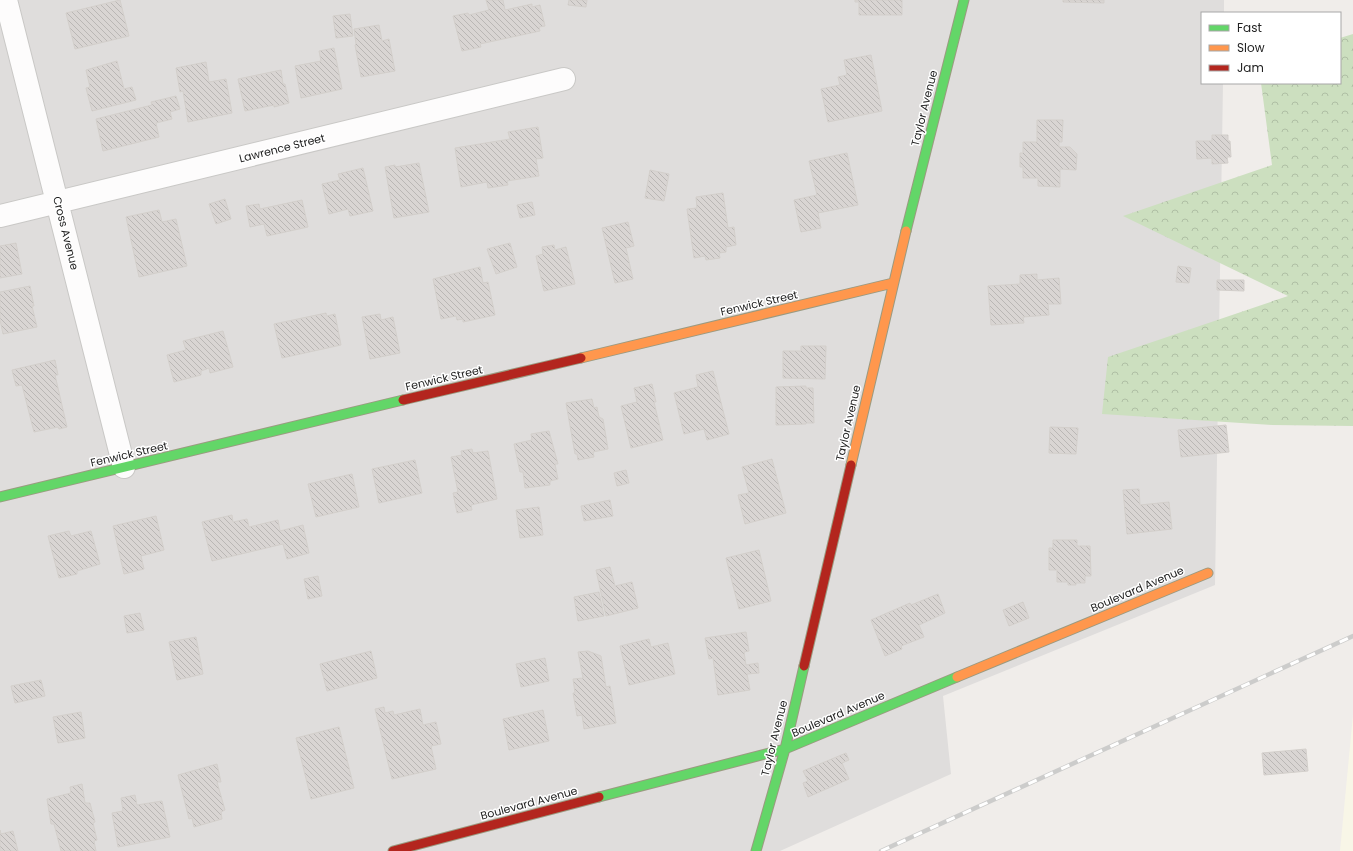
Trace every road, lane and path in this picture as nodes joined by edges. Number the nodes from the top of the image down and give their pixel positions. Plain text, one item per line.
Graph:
1 (6, 0) edge
2 (964, 0) edge
3 (564, 78) dead end
4 (58, 202) junction
5 (0, 216) edge
6 (893, 283) junction
7 (124, 467) junction
8 (0, 497) edge
9 (1208, 573) dead end
10 (785, 749) junction
11 (393, 851) edge
12 (756, 851) edge

1 - 4 street, Cross Avenue
2 - 6 street, Taylor Avenue
3 - 4 street, Lawrence Street
4 - 5 street, Lawrence Street
4 - 7 street, Cross Avenue
6 - 7 street, Fenwick Street
6 - 10 street, Taylor Avenue
7 - 8 street, Fenwick Street
9 - 10 street, Boulevard Avenue
10 - 11 street, Boulevard Avenue
10 - 12 street, Taylor Avenue

